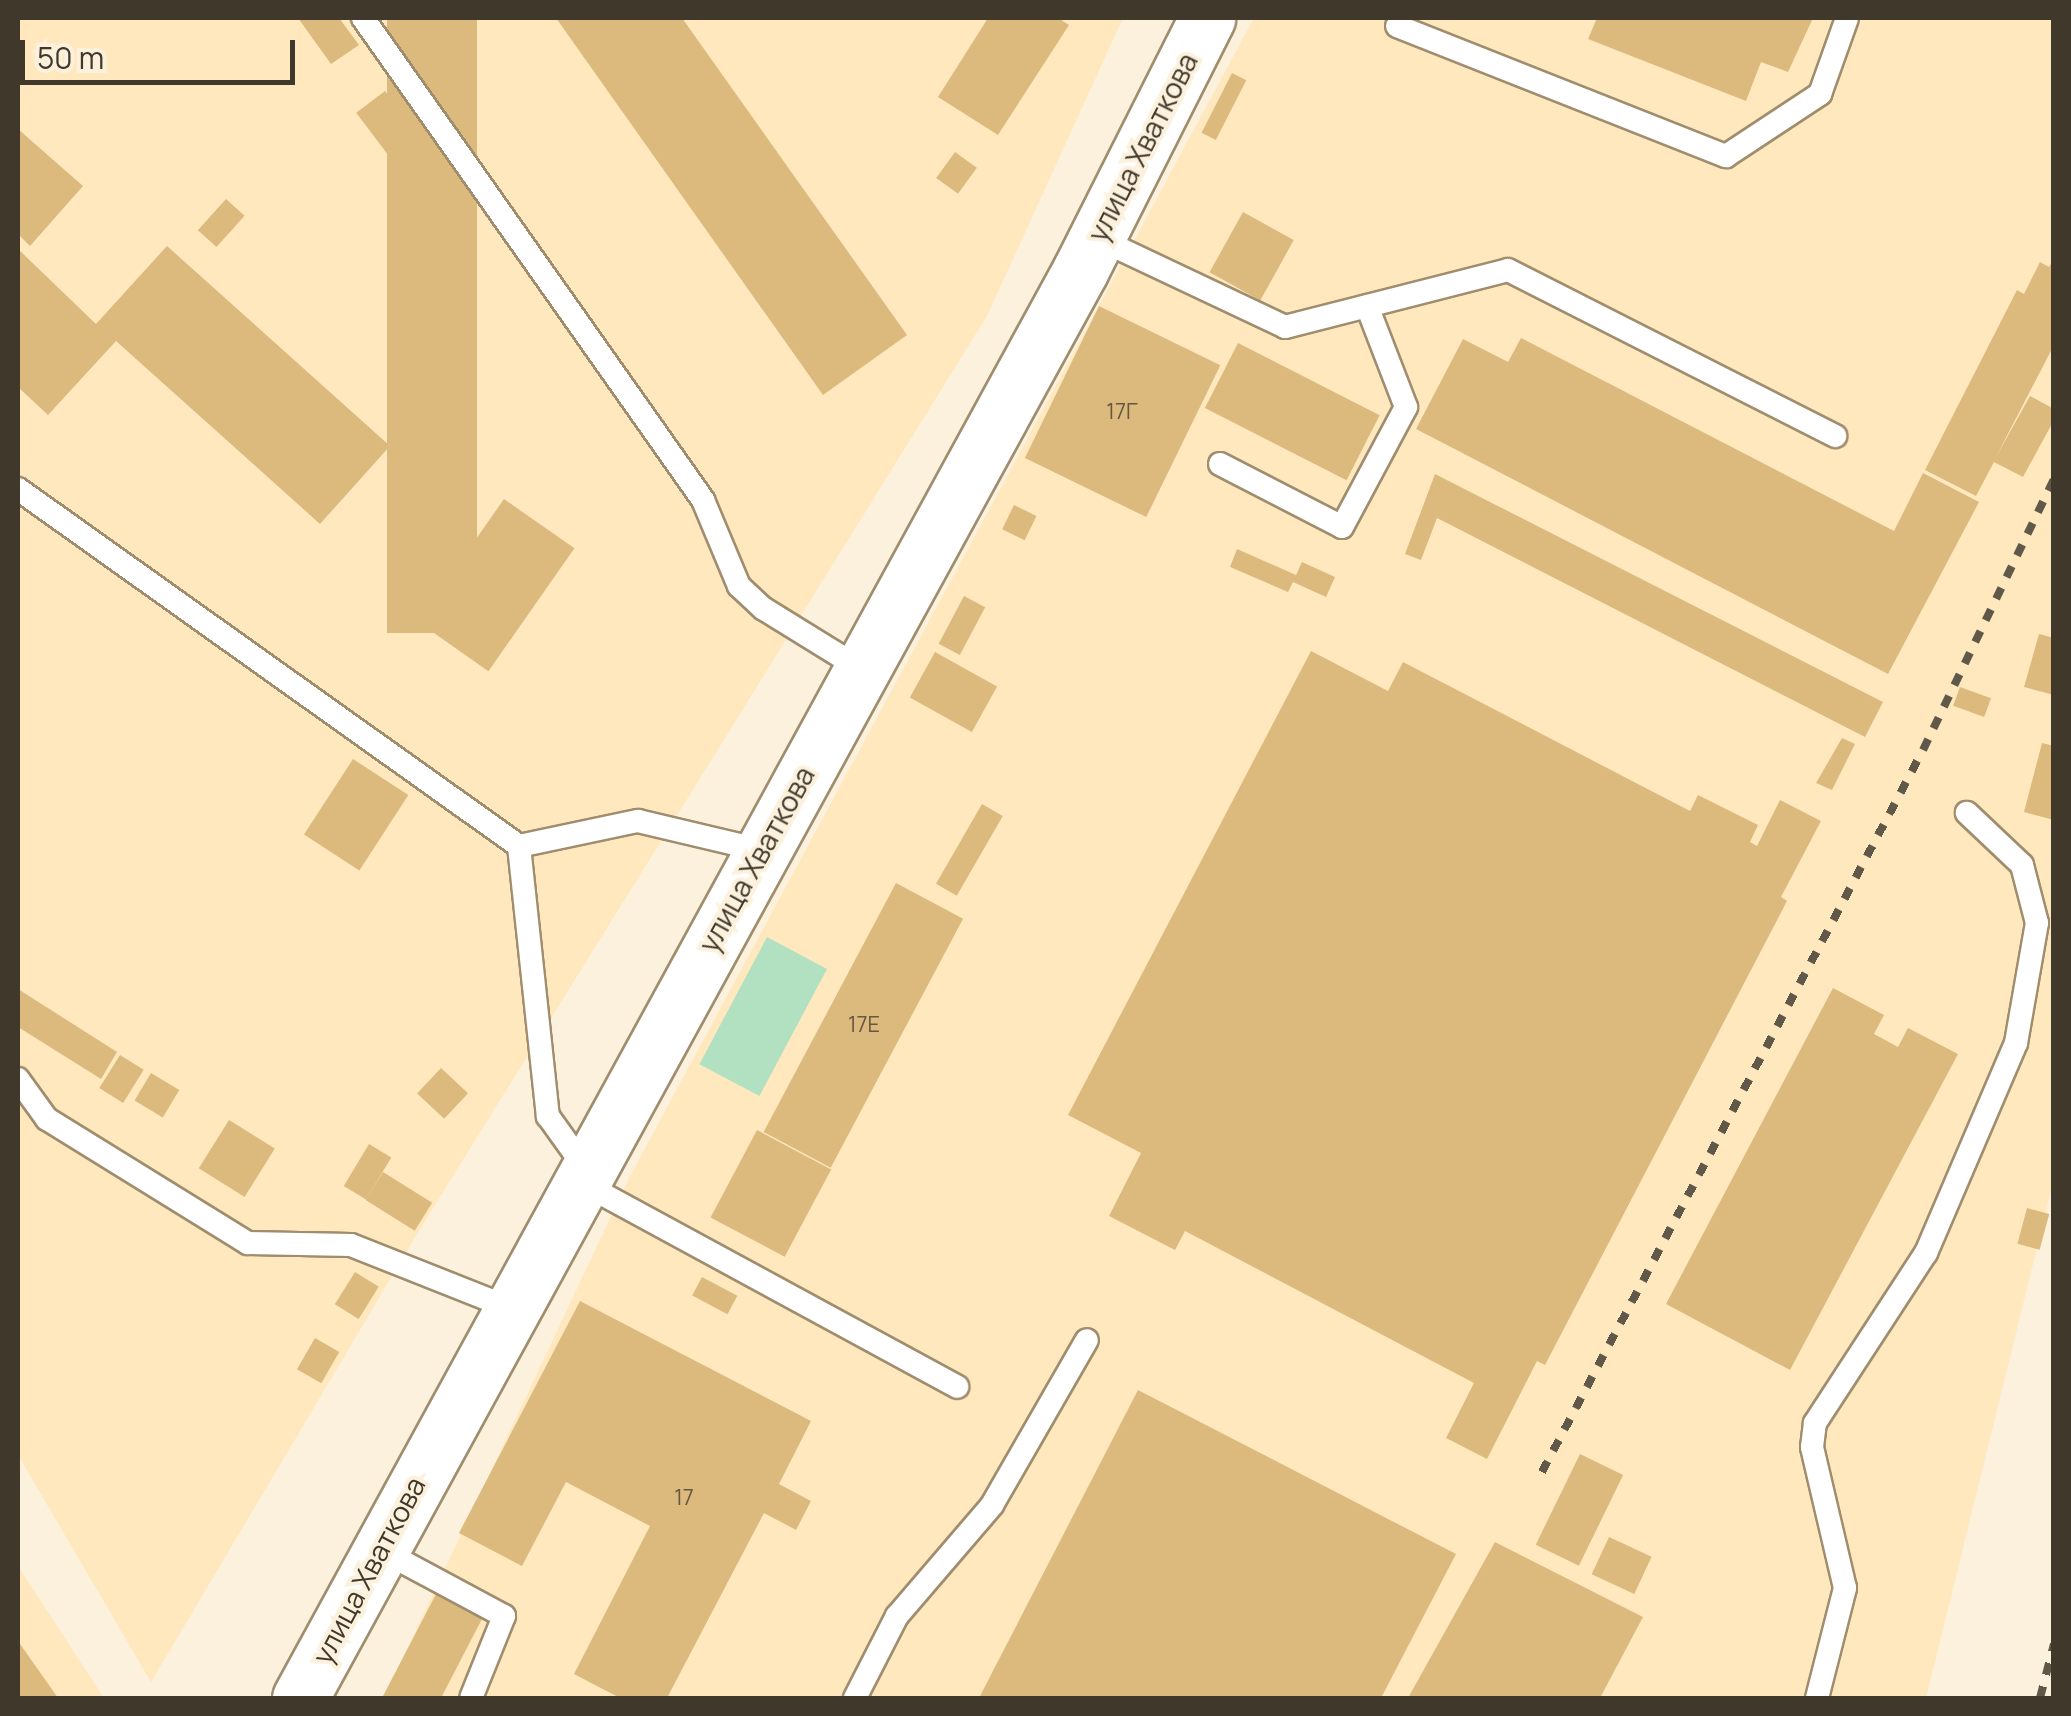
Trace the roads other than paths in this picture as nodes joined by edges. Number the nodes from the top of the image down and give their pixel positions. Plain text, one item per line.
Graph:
1 (363, 18) edge
2 (1207, 18) edge
3 (1848, 18) edge
4 (1397, 26) dead end
5 (1097, 238) junction
6 (1367, 306) junction
7 (1835, 436) dead end
8 (1220, 464) dead end
9 (18, 489) edge
10 (861, 669) junction
11 (1968, 813) dead end
12 (519, 846) junction
13 (761, 850) junction
14 (18, 1080) edge
15 (583, 1175) junction
16 (510, 1308) junction
17 (1087, 1340) dead end
18 (957, 1387) dead end
19 (378, 1549) junction
20 (300, 1698) edge
21 (472, 1698) edge
22 (854, 1698) edge
23 (1817, 1698) edge

1 - 10 lane
2 - 5 street, улица Хваткова
3 - 4 lane
5 - 6 lane
5 - 10 street, улица Хваткова
6 - 7 lane
6 - 8 lane
9 - 12 lane
10 - 13 street, улица Хваткова
11 - 23 lane
12 - 13 lane
12 - 15 lane
13 - 15 street, улица Хваткова
14 - 16 lane
15 - 16 street, улица Хваткова
15 - 18 lane
16 - 19 street, улица Хваткова
17 - 22 lane
19 - 20 street, улица Хваткова
19 - 21 lane

